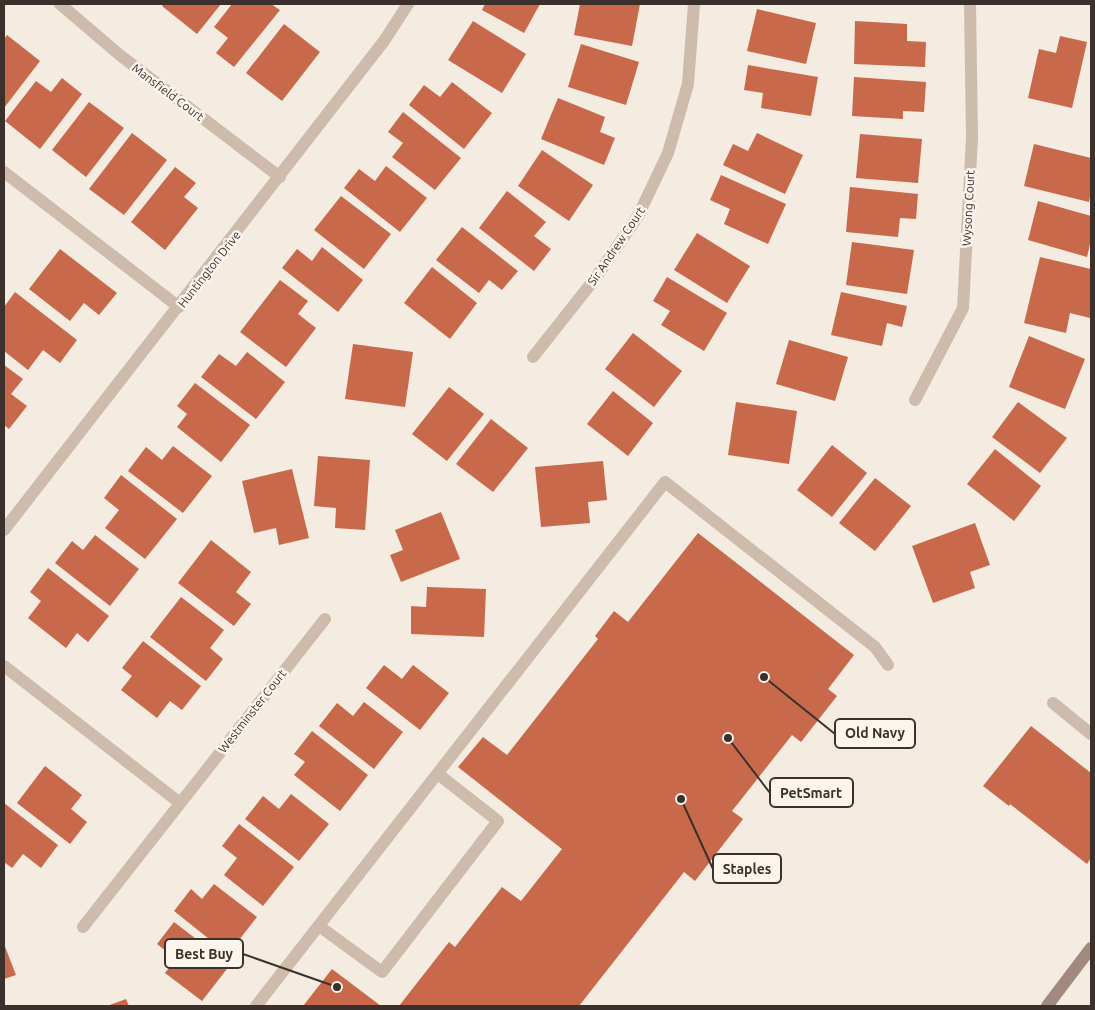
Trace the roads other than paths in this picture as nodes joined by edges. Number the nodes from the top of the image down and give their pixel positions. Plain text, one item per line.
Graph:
1 (60, 4) edge
2 (408, 4) edge
3 (694, 4) edge
4 (970, 4) edge
5 (4, 172) edge
6 (280, 177) junction
7 (179, 307) junction
8 (533, 357) dead end
9 (914, 400) dead end
10 (4, 530) edge
11 (325, 619) dead end
12 (888, 665) dead end
13 (4, 666) edge
14 (1053, 703) dead end
15 (1091, 734) edge
16 (438, 774) junction
17 (180, 803) junction
18 (319, 926) junction
19 (83, 927) dead end
20 (1091, 948) edge
21 (256, 1006) edge
22 (1046, 1006) edge

1 - 6 street, Mansfield Court
2 - 6 street, Huntington Drive
3 - 8 street, Sir Andrew Court
4 - 9 street, Wysong Court
5 - 7 street
6 - 7 street, Huntington Drive
7 - 10 street, Huntington Drive
11 - 17 street, Westminster Court
12 - 16 street
13 - 17 street
14 - 15 street
16 - 18 street
16 - 18 street
17 - 19 street, Westminster Court
18 - 21 street
20 - 22 street

